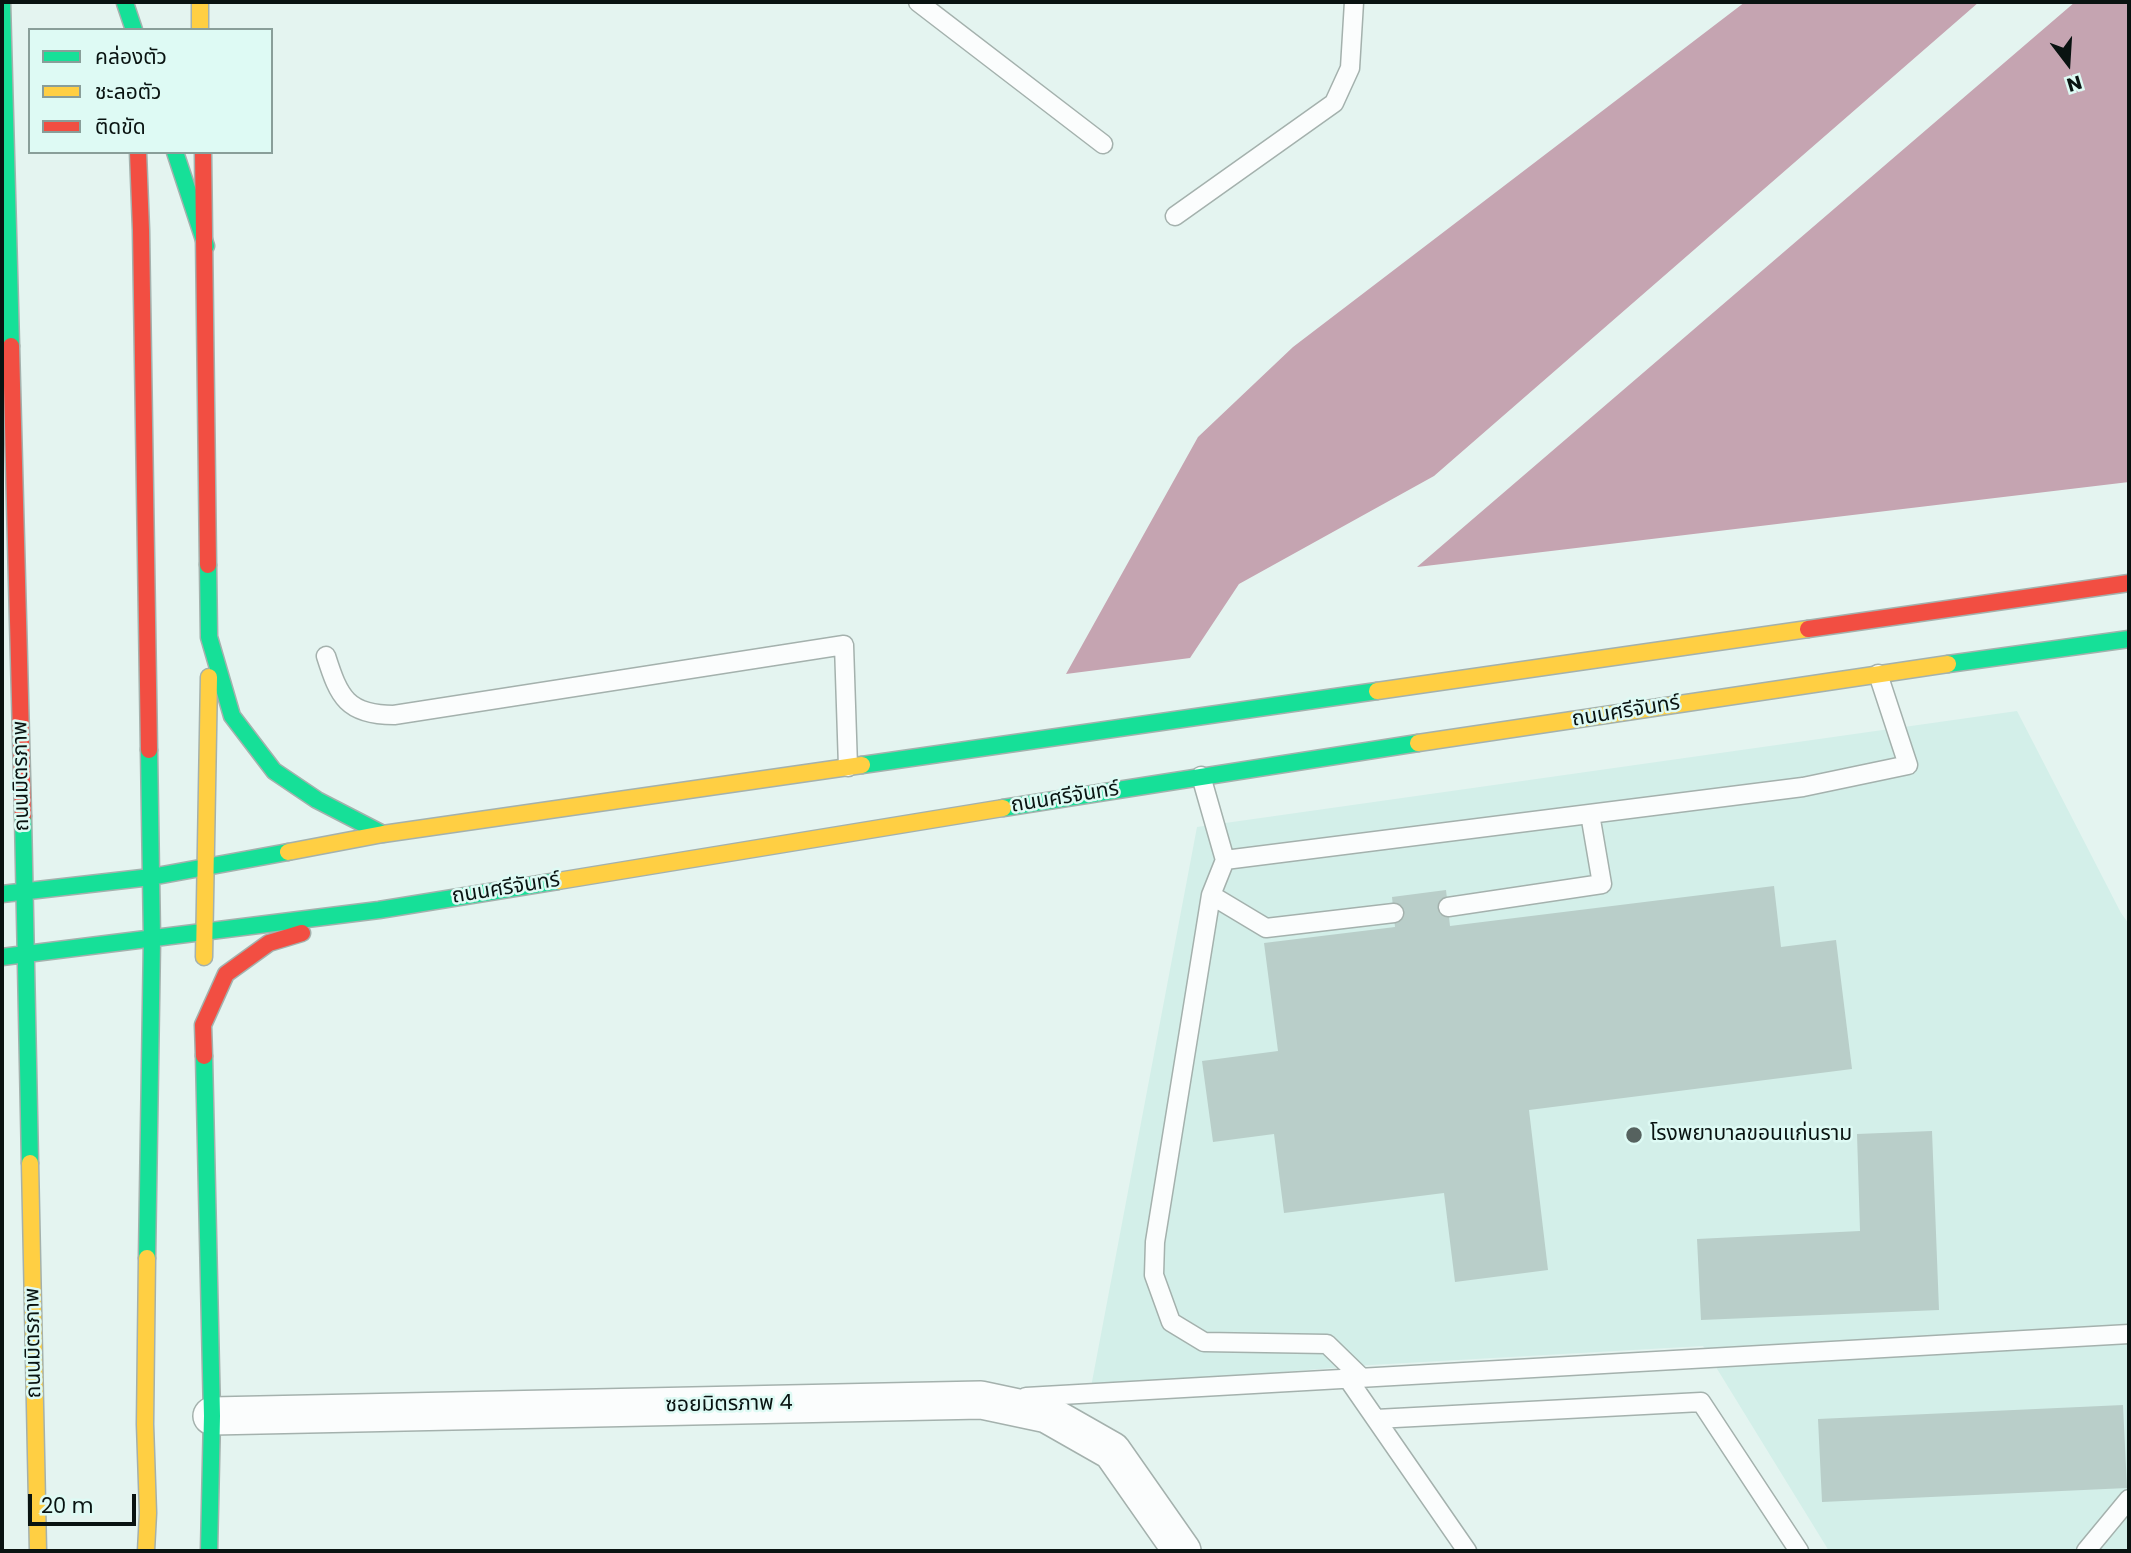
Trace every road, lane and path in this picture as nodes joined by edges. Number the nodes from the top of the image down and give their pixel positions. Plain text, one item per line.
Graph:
1 (2, 2) edge
2 (125, 2) edge
3 (200, 2) edge
4 (918, 2) edge
5 (1354, 2) edge
6 (2, 27) edge
7 (128, 28) edge
8 (133, 28) edge
9 (200, 28) edge
10 (1103, 145) dead end
11 (138, 154) edge
12 (176, 154) edge
13 (204, 154) edge
14 (1175, 216) dead end
15 (206, 246) junction
16 (2129, 583) edge
17 (209, 637) junction
18 (2129, 639) edge
19 (326, 656) dead end
20 (1878, 674) junction
21 (848, 767) junction
22 (1201, 776) junction
23 (1590, 814) junction
24 (383, 834) junction
25 (1225, 860) junction
26 (206, 867) junction
27 (151, 877) junction
28 (25, 890) junction
29 (2, 894) edge
30 (1211, 895) junction
31 (1448, 906) dead end
32 (379, 910) junction
33 (1394, 913) dead end
34 (205, 932) junction
35 (152, 939) junction
36 (25, 953) junction
37 (2, 957) edge
38 (203, 1024) junction
39 (2129, 1334) edge
40 (1355, 1378) junction
41 (981, 1400) junction
42 (212, 1416) junction
43 (1376, 1419) junction
44 (2129, 1499) edge
45 (148, 1513) junction
46 (38, 1551) edge
47 (146, 1551) edge
48 (156, 1551) edge
49 (209, 1551) edge
50 (1182, 1551) edge
51 (1467, 1551) edge
52 (1799, 1551) edge
53 (2086, 1551) edge

1 - 6 main road, ถนนมิตรภาพ
2 - 7 main road
2 - 8 main road
3 - 9 main road
4 - 10 lane
5 - 14 lane
6 - 28 main road, ถนนมิตรภาพ
11 - 27 main road
12 - 15 main road
13 - 15 main road
15 - 17 main road
16 - 21 main road
17 - 24 main road
17 - 26 main road
18 - 20 main road, ถนนศรีจันทร์
19 - 21 lane
20 - 22 main road, ถนนศรีจันทร์
20 - 23 lane
21 - 24 main road
22 - 25 lane
22 - 32 main road, ถนนศรีจันทร์
23 - 25 lane
23 - 31 lane
24 - 26 main road
25 - 30 lane
26 - 27 main road
26 - 34 main road
27 - 28 main road
27 - 35 main road
28 - 29 main road
28 - 36 main road, ถนนมิตรภาพ
30 - 33 lane
30 - 40 lane
32 - 34 main road, ถนนศรีจันทร์
32 - 38 main road
34 - 35 main road, ถนนศรีจันทร์
34 - 38 main road
35 - 36 main road, ถนนศรีจันทร์
35 - 45 main road
36 - 37 main road, ถนนศรีจันทร์
36 - 46 main road, ถนนมิตรภาพ
38 - 42 main road
39 - 40 lane
40 - 41 lane
40 - 43 lane
41 - 42 street, ซอยมิตรภาพ 4
41 - 50 street, ซอยมิตรภาพ 4
42 - 49 main road
43 - 51 lane
43 - 52 lane
44 - 53 lane
45 - 47 main road
45 - 48 main road

